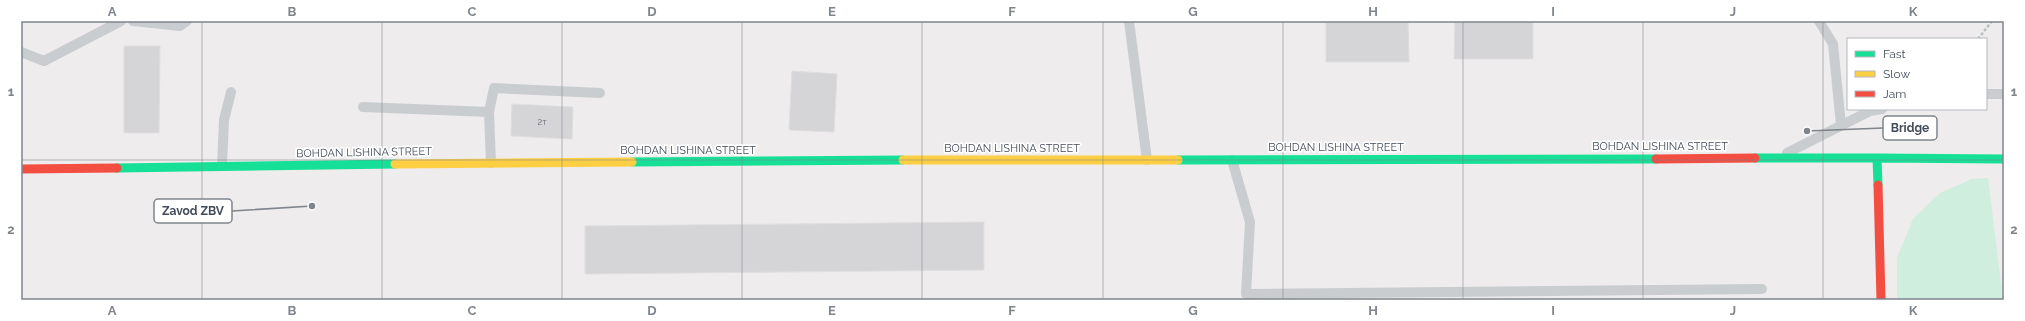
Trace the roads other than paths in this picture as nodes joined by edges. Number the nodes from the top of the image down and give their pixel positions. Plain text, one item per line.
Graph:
1 (121, 21) edge
2 (133, 21) edge
3 (187, 21) edge
4 (1128, 21) edge
5 (1819, 21) edge
6 (21, 52) edge
7 (231, 92) dead end
8 (600, 94) dead end
9 (1987, 94) edge
10 (2004, 94) edge
11 (363, 107) dead end
12 (1876, 110) edge
13 (489, 112) junction
14 (1841, 125) junction
15 (1777, 158) junction
16 (1877, 158) junction
17 (2004, 159) edge
18 (1147, 160) junction
19 (1232, 160) junction
20 (491, 163) junction
21 (222, 166) junction
22 (21, 169) edge
23 (1762, 289) dead end
24 (1882, 300) edge

1 - 6 lane
2 - 3 lane
4 - 18 lane
5 - 14 lane
7 - 21 lane
8 - 13 lane
9 - 10 lane
11 - 13 lane
12 - 14 lane
13 - 20 lane
14 - 15 lane
15 - 16 main road, BOHDAN LISHINA STREET
15 - 19 main road, BOHDAN LISHINA STREET
16 - 17 main road, BOHDAN LISHINA STREET
16 - 24 main road
18 - 19 main road, BOHDAN LISHINA STREET
18 - 20 main road, BOHDAN LISHINA STREET
19 - 23 lane
20 - 21 main road, BOHDAN LISHINA STREET
21 - 22 main road, BOHDAN LISHINA STREET

